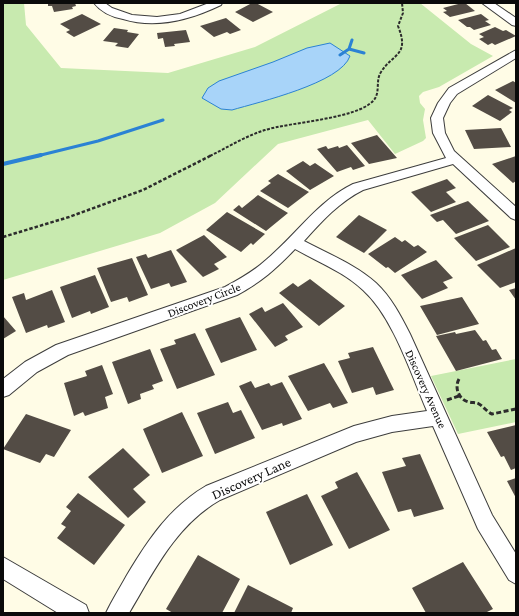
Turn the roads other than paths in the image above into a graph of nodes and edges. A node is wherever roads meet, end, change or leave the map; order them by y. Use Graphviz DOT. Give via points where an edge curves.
graph roads {
  1 [pos="99,3"];
  2 [pos="217,3"];
  3 [pos="487,3"];
  4 [pos="516,22"];
  5 [pos="516,53"];
  6 [pos="454,160"];
  7 [pos="513,208"];
  8 [pos="294,242"];
  9 [pos="3,390"];
  10 [pos="440,409"];
  11 [pos="3,567"];
  12 [pos="516,573"];
  13 [pos="78,613"];
  14 [pos="117,613"];
  1 -- 2 [label="street" via="106,9 122,15 151,19 187,15"];
  3 -- 4 [label="street"];
  5 -- 6 [label="street" via="458,87 444,103 437,118 438,127 445,148"];
  6 -- 7 [label="street"];
  6 -- 8 [label="street, Discovery Circle" via="351,190 333,202"];
  8 -- 9 [label="street, Discovery Circle" via="252,280 231,291 62,350 29,368"];
  8 -- 10 [label="street, Discovery Avenue" via="351,273 377,294 402,334"];
  10 -- 12 [label="street, Discovery Avenue" via="485,522"];
  10 -- 14 [label="street, Discovery Lane" via="354,434 213,493 193,505 163,539"];
  11 -- 13 [label="street"];
}
